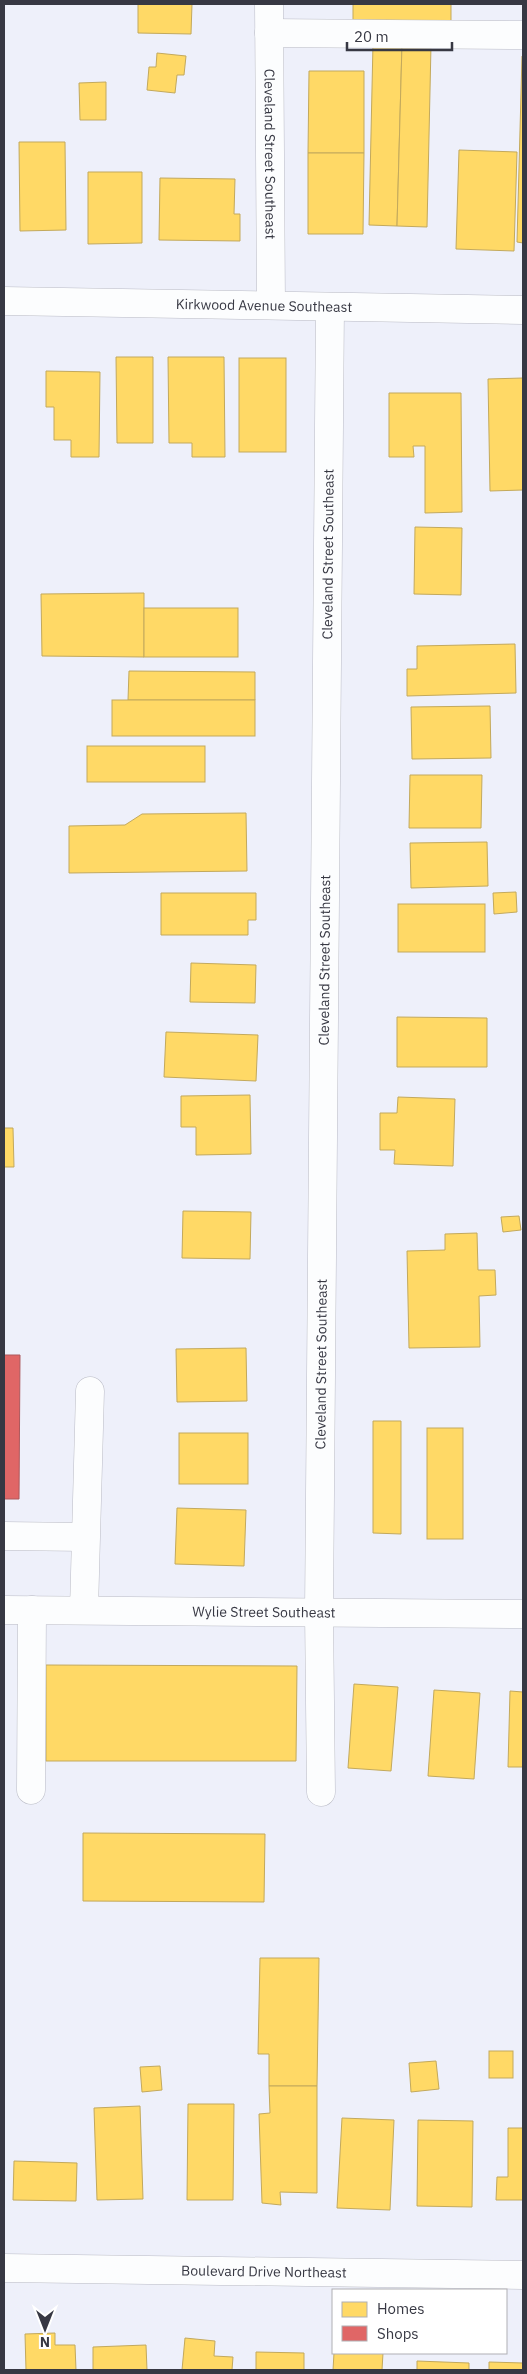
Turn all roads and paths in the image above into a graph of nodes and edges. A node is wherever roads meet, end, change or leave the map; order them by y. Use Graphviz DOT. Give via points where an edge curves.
graph roads {
  1 [pos="269,4"];
  2 [pos="269,33"];
  3 [pos="523,35"];
  4 [pos="4,301"];
  5 [pos="271,305"];
  6 [pos="330,306"];
  7 [pos="523,310"];
  8 [pos="90,1392"];
  9 [pos="4,1536"];
  10 [pos="86,1536"];
  11 [pos="4,1610"];
  12 [pos="32,1610"];
  13 [pos="84,1610"];
  14 [pos="319,1612"];
  15 [pos="523,1614"];
  16 [pos="31,1790"];
  17 [pos="321,1792"];
  18 [pos="4,2268"];
  19 [pos="523,2275"];
  1 -- 2 [label="street, Cleveland Street Southeast"];
  2 -- 3 [label="street"];
  2 -- 5 [label="street, Cleveland Street Southeast"];
  4 -- 5 [label="street, Kirkwood Avenue Southeast"];
  5 -- 6 [label="street, Kirkwood Avenue Southeast"];
  6 -- 7 [label="street, Kirkwood Avenue Southeast"];
  6 -- 14 [label="street, Cleveland Street Southeast"];
  8 -- 10 [label="street"];
  9 -- 10 [label="street"];
  10 -- 13 [label="street"];
  11 -- 12 [label="street, Wylie Street Southeast"];
  12 -- 13 [label="street, Wylie Street Southeast"];
  12 -- 16 [label="street"];
  13 -- 14 [label="street, Wylie Street Southeast"];
  14 -- 15 [label="street, Wylie Street Southeast"];
  14 -- 17 [label="street, Cleveland Street Southeast"];
  18 -- 19 [label="street, Boulevard Drive Northeast"];
}
